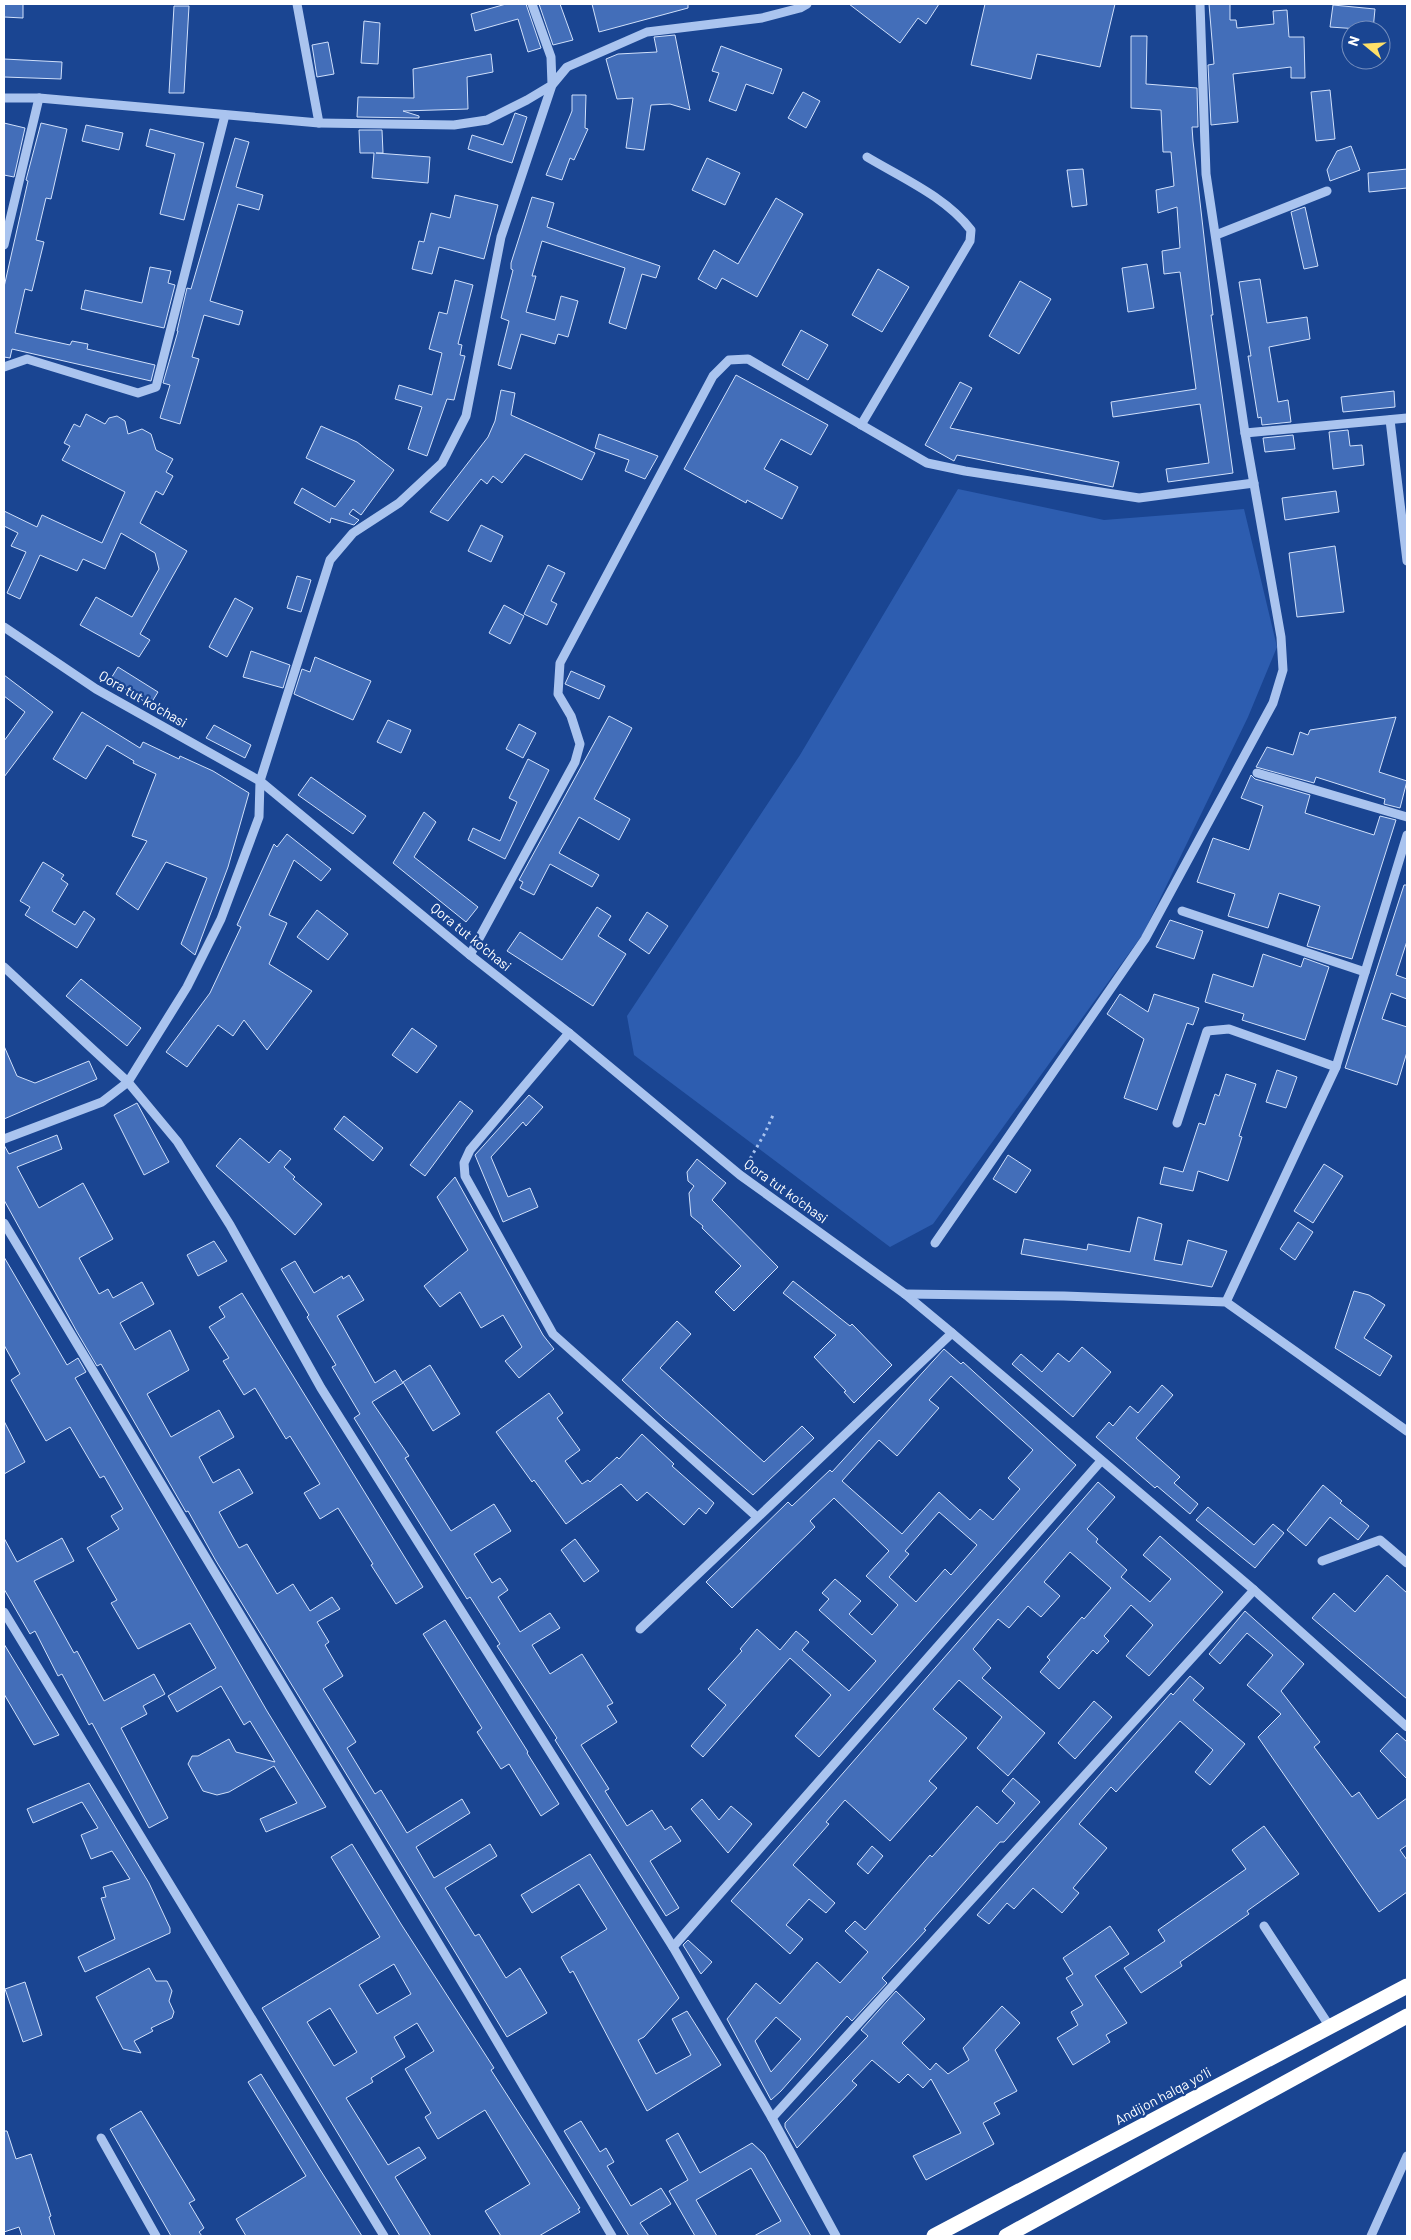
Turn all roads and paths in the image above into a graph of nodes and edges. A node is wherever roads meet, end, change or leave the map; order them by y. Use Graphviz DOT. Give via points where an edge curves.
graph roads {
  1 [pos="298,4"];
  2 [pos="532,4"];
  3 [pos="807,4"];
  4 [pos="1200,4"];
  5 [pos="552,85"];
  6 [pos="4,98"];
  7 [pos="39,98"];
  8 [pos="225,115"];
  9 [pos="319,124"];
  10 [pos="867,157"];
  11 [pos="1327,191"];
  12 [pos="1216,235"];
  13 [pos="4,245"];
  14 [pos="4,367"];
  15 [pos="1407,418"];
  16 [pos="1390,420"];
  17 [pos="861,424"];
  18 [pos="1245,432"];
  19 [pos="1254,483"];
  20 [pos="1407,561"];
  21 [pos="4,627"];
  22 [pos="1257,773"];
  23 [pos="260,781"];
  24 [pos="1407,817"];
  25 [pos="1407,835"];
  26 [pos="1182,911"];
  27 [pos="470,956"];
  28 [pos="4,966"];
  29 [pos="1365,972"];
  30 [pos="569,1033"];
  31 [pos="1336,1067"];
  32 [pos="128,1082"];
  33 [pos="774,1113"];
  34 [pos="1176,1123"];
  35 [pos="4,1139"];
  36 [pos="740,1175"];
  37 [pos="4,1223"];
  38 [pos="935,1243"];
  39 [pos="905,1294"];
  40 [pos="1226,1302"];
  41 [pos="952,1333"];
  42 [pos="1407,1431"];
  43 [pos="1101,1461"];
  44 [pos="757,1517"];
  45 [pos="1322,1561"];
  46 [pos="1407,1563"];
  47 [pos="1254,1590"];
  48 [pos="4,1612"];
  49 [pos="640,1629"];
  50 [pos="1407,1727"];
  51 [pos="1264,1926"];
  52 [pos="673,1947"];
  53 [pos="1407,1986"];
  54 [pos="1407,2016"];
  55 [pos="1330,2027"];
  56 [pos="772,2118"];
  57 [pos="101,2138"];
  58 [pos="1407,2156"];
  59 [pos="1026,2232"];
  60 [pos="156,2236"];
  61 [pos="384,2236"];
  62 [pos="612,2236"];
  63 [pos="836,2236"];
  64 [pos="934,2236"];
  65 [pos="1006,2236"];
  66 [pos="1371,2236"];
  1 -- 9 [label="street"];
  2 -- 5 [label="street" via="551,57"];
  3 -- 5 [label="street" via="762,18 647,32 567,67"];
  4 -- 12 [label="street" via="1206,174"];
  5 -- 9 [label="street" via="487,120 454,125"];
  5 -- 23 [label="street" via="501,237 466,416 442,463 399,503 353,533 330,560"];
  6 -- 7 [label="street"];
  7 -- 8 [label="street"];
  7 -- 13 [label="street"];
  8 -- 9 [label="street"];
  8 -- 14 [label="street" via="156,387 138,393 28,359"];
  10 -- 17 [label="street" via="938,199 971,230 970,241"];
  11 -- 12 [label="street"];
  12 -- 18 [label="street"];
  15 -- 16 [label="street"];
  16 -- 18 [label="street"];
  16 -- 20 [label="street"];
  17 -- 19 [label="street" via="927,463 1139,498"];
  17 -- 27 [label="street" via="748,359 729,360 713,376 560,662 558,694 571,716 580,744 575,762"];
  18 -- 19 [label="street"];
  19 -- 38 [label="street" via="1281,637 1283,670 1273,703 1145,939"];
  21 -- 23 [label="street, Qora tut ko'chasi" via="96,689"];
  22 -- 24 [label="street"];
  23 -- 27 [label="street, Qora tut ko'chasi"];
  23 -- 32 [label="street" via="259,817 221,919 188,987"];
  25 -- 29 [label="street"];
  26 -- 29 [label="street"];
  27 -- 30 [label="street, Qora tut ko'chasi"];
  28 -- 32 [label="street"];
  29 -- 31 [label="street"];
  30 -- 36 [label="street, Qora tut ko'chasi"];
  30 -- 44 [label="street" via="470,1150 464,1163 465,1176 553,1334"];
  31 -- 34 [label="street" via="1228,1029 1206,1032"];
  31 -- 40 [label="street"];
  32 -- 35 [label="street" via="102,1102"];
  32 -- 52 [label="street" via="177,1141 224,1217 320,1388"];
  33 -- 36 [label="path" via="766,1133"];
  36 -- 39 [label="street, Qora tut ko'chasi"];
  37 -- 62 [label="street"];
  39 -- 40 [label="street"];
  39 -- 41 [label="street, Qora tut ko'chasi"];
  40 -- 42 [label="street"];
  41 -- 43 [label="street, Qora tut ko'chasi"];
  41 -- 44 [label="street"];
  43 -- 47 [label="street, Qora tut ko'chasi"];
  43 -- 52 [label="street"];
  44 -- 49 [label="street"];
  45 -- 46 [label="street" via="1380,1540"];
  47 -- 50 [label="street, Qora tut ko'chasi"];
  47 -- 56 [label="street"];
  48 -- 61 [label="street"];
  51 -- 55 [label="street"];
  52 -- 56 [label="street"];
  53 -- 55 [label="highway, Andijon halqa yo‘li"];
  54 -- 59 [label="highway"];
  55 -- 64 [label="highway, Andijon halqa yo‘li"];
  56 -- 63 [label="street"];
  57 -- 60 [label="street"];
  58 -- 66 [label="street"];
  59 -- 65 [label="highway"];
}
